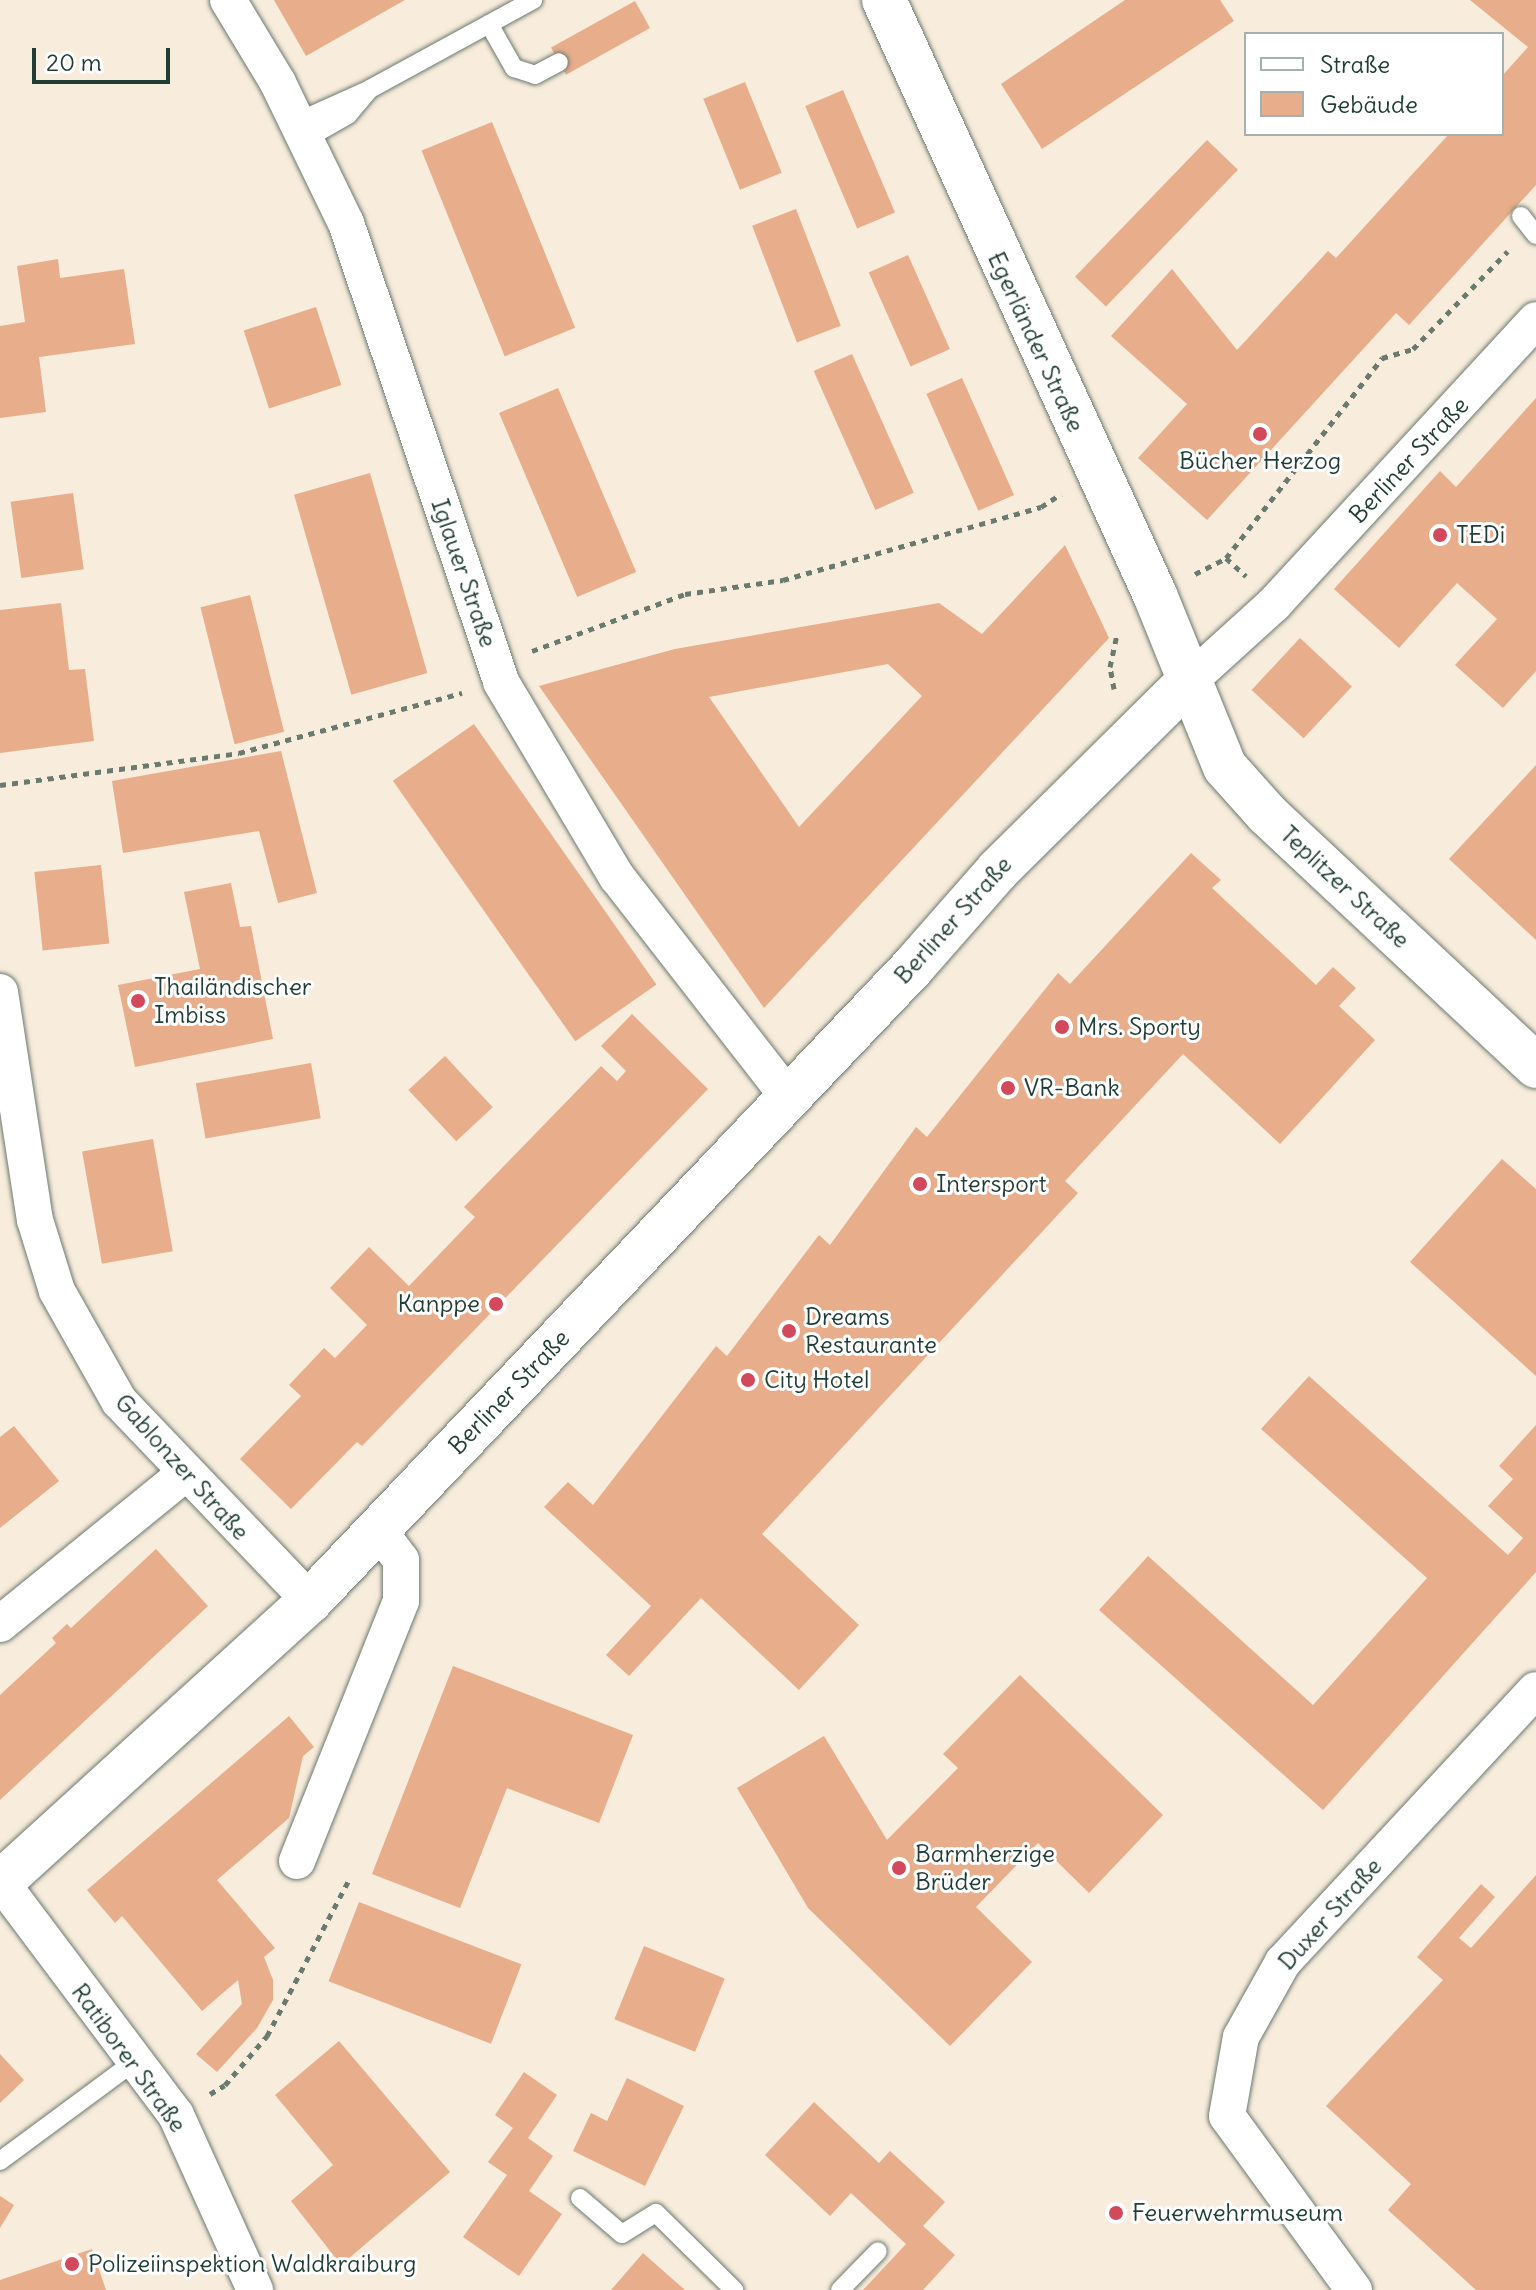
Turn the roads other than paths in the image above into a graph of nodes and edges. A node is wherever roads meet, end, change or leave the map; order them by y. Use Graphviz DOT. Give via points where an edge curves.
graph roads {
  1 [pos="533,0"];
  2 [pos="884,0"];
  3 [pos="230,3"];
  4 [pos="489,24"];
  5 [pos="559,62"];
  6 [pos="302,130"];
  7 [pos="1536,320"];
  8 [pos="1187,683"];
  9 [pos="0,992"];
  10 [pos="0,1001"];
  11 [pos="1536,1066"];
  12 [pos="789,1098"];
  13 [pos="10,1138"];
  14 [pos="186,1473"];
  15 [pos="378,1529"];
  16 [pos="310,1601"];
  17 [pos="0,1624"];
  18 [pos="1536,1690"];
  19 [pos="297,1861"];
  20 [pos="1,1883"];
  21 [pos="134,2062"];
  22 [pos="0,2161"];
  23 [pos="580,2198"];
  24 [pos="878,2251"];
  25 [pos="255,2290"];
  26 [pos="734,2290"];
  27 [pos="840,2290"];
  28 [pos="1354,2290"];
  1 -- 4 [label="lane"];
  2 -- 8 [label="street, Egerländer Straße" via="1155,595"];
  3 -- 6 [label="street, Iglauer Straße"];
  4 -- 5 [label="lane" via="514,68 535,75"];
  4 -- 6 [label="lane"];
  6 -- 12 [label="street, Iglauer Straße" via="346,223 498,673 617,877"];
  7 -- 8 [label="street, Berliner Straße" via="1274,604"];
  8 -- 11 [label="street, Teplitzer Straße" via="1225,767 1267,814"];
  8 -- 12 [label="street, Berliner Straße" via="998,870"];
  9 -- 10 [label="street, Gablonzer Straße"];
  10 -- 13 [label="street, Gablonzer Straße"];
  12 -- 15 [label="street, Berliner Straße"];
  13 -- 14 [label="street, Gablonzer Straße" via="57,1291 119,1401"];
  14 -- 16 [label="street, Gablonzer Straße"];
  14 -- 17 [label="street"];
  15 -- 16 [label="street, Berliner Straße"];
  15 -- 19 [label="street" via="401,1560 401,1601"];
  16 -- 20 [label="street, Berliner Straße"];
  18 -- 28 [label="street, Duxer Straße" via="1283,1962 1241,2037 1227,2116"];
  20 -- 21 [label="street, Ratiborer Straße"];
  21 -- 22 [label="lane"];
  21 -- 25 [label="street, Ratiborer Straße" via="176,2115"];
  23 -- 26 [label="lane" via="622,2234 656,2213"];
  24 -- 27 [label="lane"];
}
